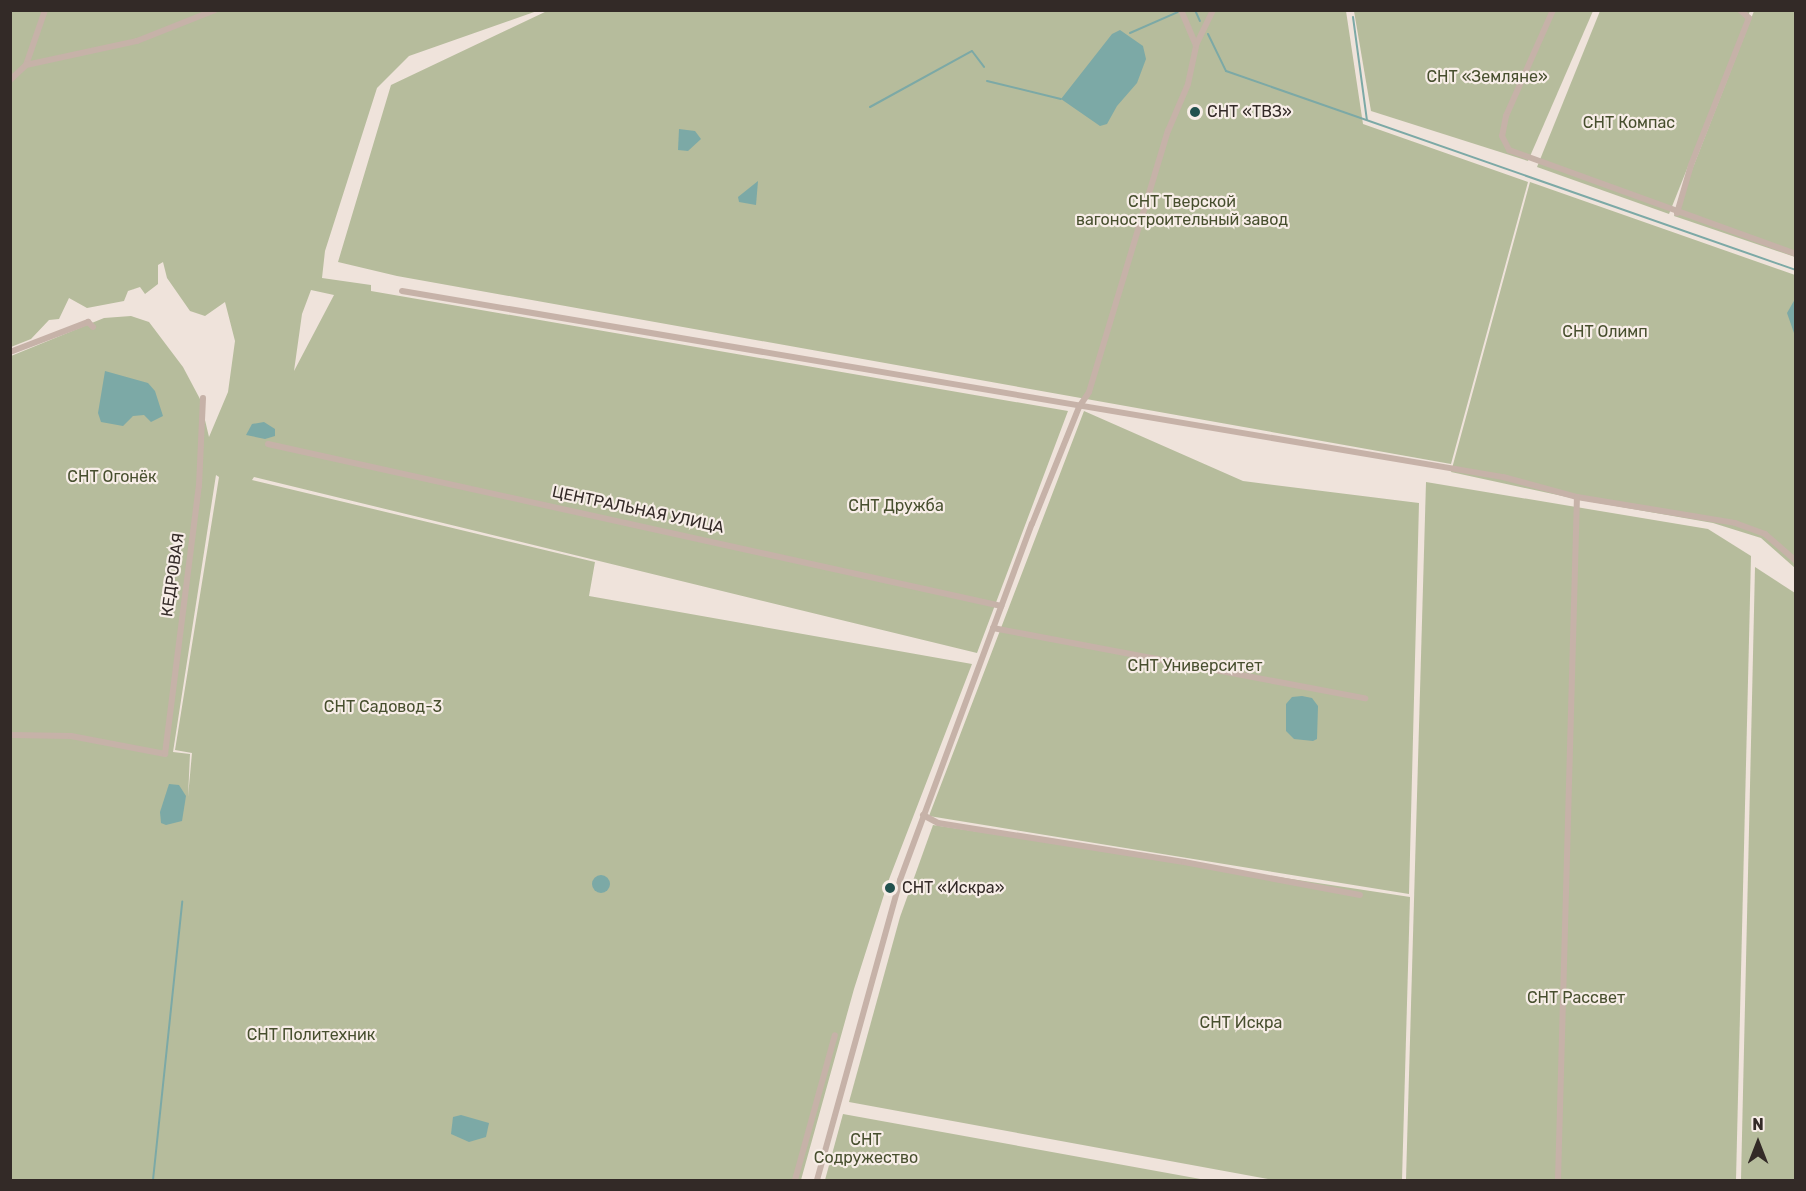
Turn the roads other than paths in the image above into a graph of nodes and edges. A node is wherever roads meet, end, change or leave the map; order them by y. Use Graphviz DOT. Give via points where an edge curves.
graph roads {
  1 [pos="45,10"];
  2 [pos="215,10"];
  3 [pos="1181,10"];
  4 [pos="1553,10"];
  5 [pos="1212,11"];
  6 [pos="1744,11"];
  7 [pos="1196,45"];
  8 [pos="26,65"];
  9 [pos="10,80"];
  10 [pos="1677,213"];
  11 [pos="1796,254"];
  12 [pos="402,291"];
  13 [pos="93,327"];
  14 [pos="10,352"];
  15 [pos="203,398"];
  16 [pos="1079,407"];
  17 [pos="268,444"];
  18 [pos="1578,497"];
  19 [pos="1796,561"];
  20 [pos="1001,606"];
  21 [pos="993,628"];
  22 [pos="1365,698"];
  23 [pos="10,735"];
  24 [pos="923,814"];
  25 [pos="1360,895"];
  26 [pos="835,1035"];
  27 [pos="795,1180"];
  28 [pos="818,1180"];
  29 [pos="1558,1180"];
  1 -- 8 [label="street"];
  2 -- 8 [label="street" via="137,41"];
  3 -- 7 [label="street"];
  4 -- 10 [label="street" via="1506,116 1502,136 1509,150"];
  5 -- 7 [label="street"];
  6 -- 10 [label="street" via="1749,18 1691,165"];
  7 -- 16 [label="street" via="1188,84 1168,132 1089,392"];
  8 -- 9 [label="street"];
  10 -- 11 [label="street"];
  12 -- 16 [label="street"];
  13 -- 14 [label="street" via="88,322"];
  15 -- 23 [label="street, КЕДРОВАЯ" via="200,486 165,753 71,736"];
  16 -- 18 [label="street" via="1399,458 1503,477"];
  16 -- 20 [label="street"];
  17 -- 20 [label="street, ЦЕНТРАЛЬНАЯ УЛИЦА"];
  18 -- 19 [label="street" via="1735,523 1765,534"];
  18 -- 29 [label="street"];
  20 -- 21 [label="street"];
  21 -- 22 [label="street"];
  21 -- 24 [label="street"];
  24 -- 25 [label="street" via="938,823 1184,861"];
  24 -- 28 [label="street" via="878,951"];
  26 -- 27 [label="street"];
}
